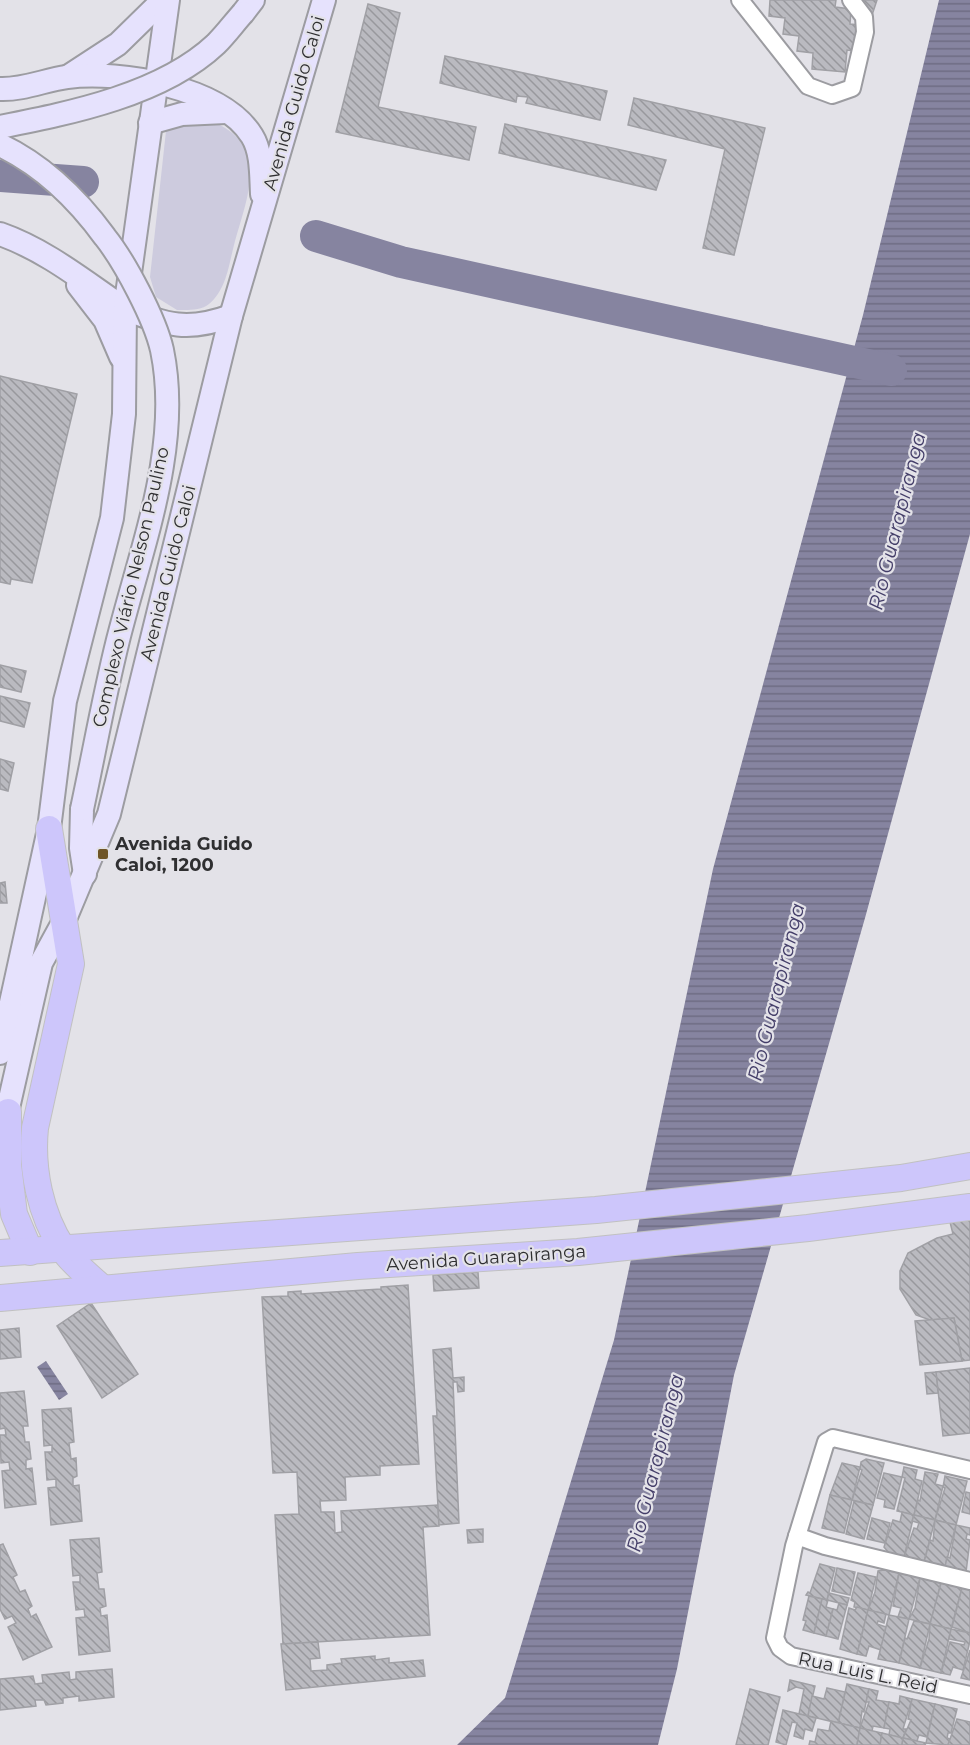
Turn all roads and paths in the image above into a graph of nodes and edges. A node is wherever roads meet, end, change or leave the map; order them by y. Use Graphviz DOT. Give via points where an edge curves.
graph roads {
  1 [pos="163,0"];
  2 [pos="168,0"];
  3 [pos="253,0"];
  4 [pos="324,0"];
  5 [pos="740,0"];
  6 [pos="851,0"];
  7 [pos="68,77"];
  8 [pos="156,81"];
  9 [pos="0,89"];
  10 [pos="227,112"];
  11 [pos="150,123"];
  12 [pos="0,127"];
  13 [pos="0,145"];
  14 [pos="263,207"];
  15 [pos="0,234"];
  16 [pos="49,257"];
  17 [pos="125,309"];
  18 [pos="231,316"];
  19 [pos="124,364"];
  20 [pos="49,829"];
  21 [pos="85,874"];
  22 [pos="65,919"];
  23 [pos="0,1053"];
  24 [pos="8,1112"];
  25 [pos="0,1139"];
  26 [pos="970,1166"];
  27 [pos="970,1207"];
  28 [pos="63,1250"];
  29 [pos="30,1252"];
  30 [pos="0,1253"];
  31 [pos="102,1288"];
  32 [pos="0,1298"];
  33 [pos="970,1470"];
  34 [pos="797,1536"];
  35 [pos="970,1581"];
  36 [pos="970,1695"];
  1 -- 7 [label="main road" via="118,44"];
  2 -- 8 [label="main road"];
  3 -- 12 [label="main road, bridge" via="215,45 150,86 86,108"];
  4 -- 14 [label="main road, Avenida Guido Caloi"];
  5 -- 6 [label="street" via="808,86 832,95 852,88 865,32 864,17"];
  7 -- 8 [label="main road"];
  7 -- 9 [label="main road"];
  8 -- 10 [label="main road" via="192,93"];
  8 -- 11 [label="main road"];
  10 -- 11 [label="main road" via="182,114"];
  10 -- 14 [label="main road" via="248,129 256,144"];
  11 -- 17 [label="main road"];
  13 -- 21 [label="main road, Complexo Viário Nelson Paulino, bridge" via="35,166 86,211 119,255 162,349 164,448 82,809"];
  14 -- 18 [label="main road, Avenida Guido Caloi"];
  15 -- 16 [label="main road"];
  16 -- 17 [label="main road"];
  16 -- 19 [label="main road" via="92,301"];
  17 -- 18 [label="main road" via="165,323 193,327"];
  17 -- 19 [label="main road"];
  18 -- 21 [label="main road, Avenida Guido Caloi" via="109,814"];
  19 -- 20 [label="main road" via="124,414 111,518 65,701"];
  20 -- 22 [label="main road"];
  20 -- 23 [label="main road"];
  21 -- 22 [label="main road, Avenida Guido Caloi"];
  22 -- 24 [label="main road, Avenida Guido Caloi" via="41,963"];
  22 -- 28 [label="main road" via="71,964 33,1151 38,1189"];
  24 -- 25 [label="main road, Avenida Guido Caloi"];
  24 -- 29 [label="main road" via="11,1195 14,1214"];
  26 -- 28 [label="main road" via="901,1178 596,1210"];
  27 -- 31 [label="main road, Avenida Guarapiranga" via="578,1252"];
  28 -- 29 [label="main road"];
  28 -- 31 [label="main road"];
  29 -- 30 [label="main road"];
  31 -- 32 [label="main road, Avenida Guarapiranga"];
  33 -- 34 [label="street" via="833,1438 824,1445"];
  34 -- 35 [label="street"];
  34 -- 36 [label="street, Rua Luis L. Reid" via="775,1638 785,1652 805,1660"];
}
